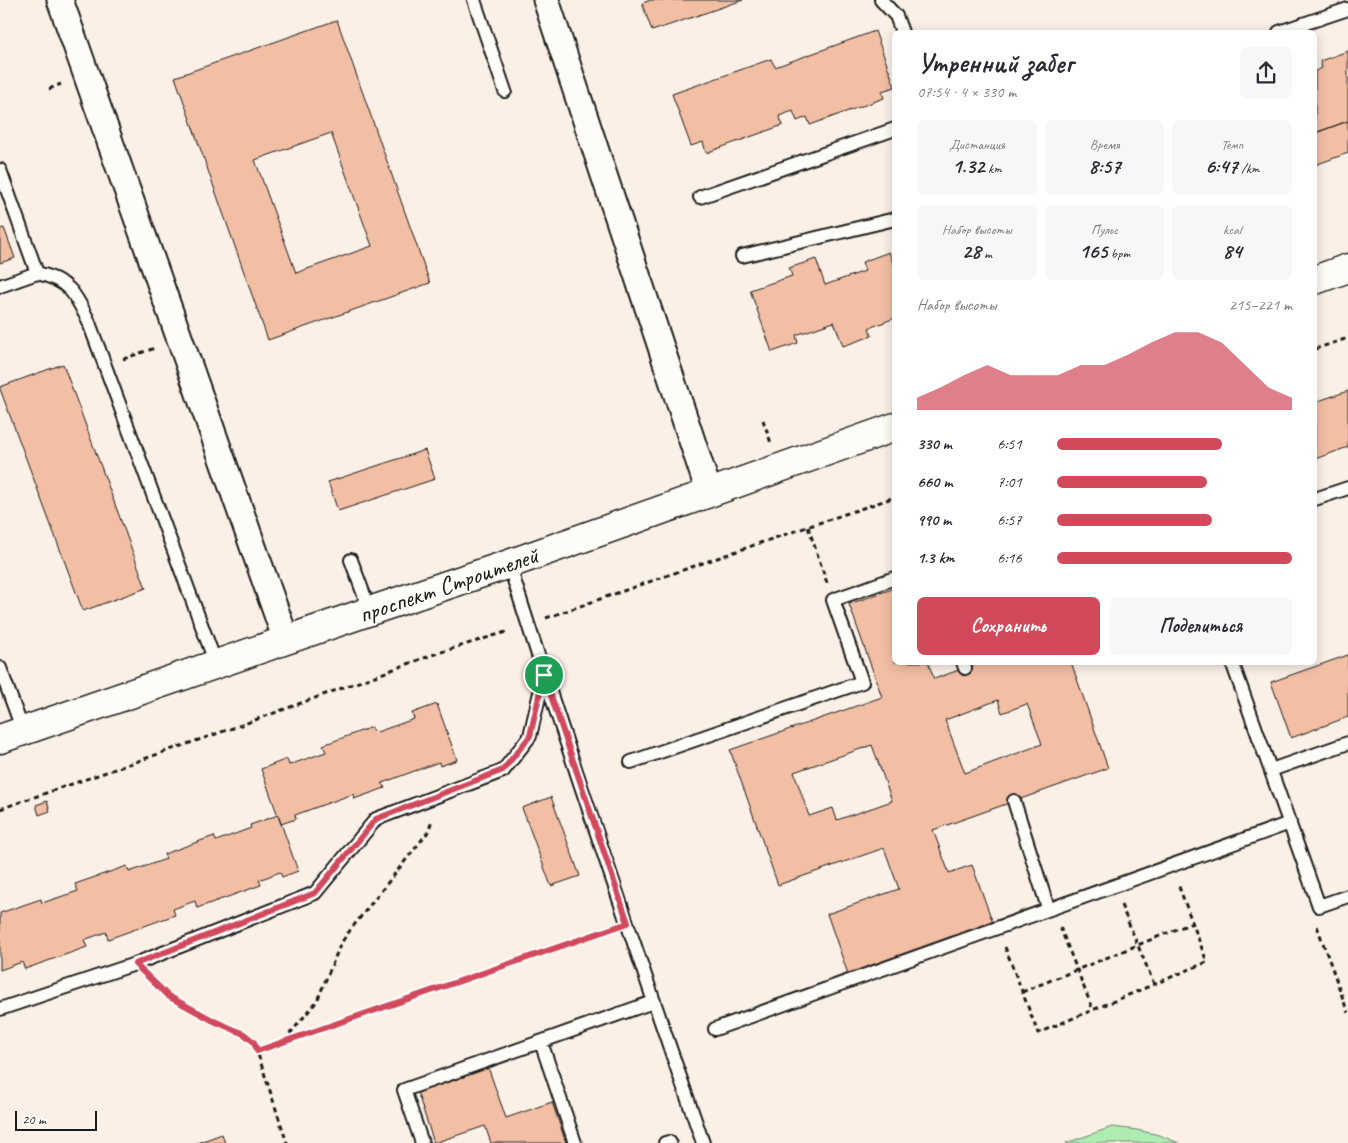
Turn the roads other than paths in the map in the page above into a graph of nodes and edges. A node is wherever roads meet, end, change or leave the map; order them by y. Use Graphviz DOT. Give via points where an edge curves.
graph roads {
  1 [pos="60,0"];
  2 [pos="474,0"];
  3 [pos="546,0"];
  4 [pos="881,0"];
  5 [pos="1348,9"];
  6 [pos="901,30"];
  7 [pos="1285,30"];
  8 [pos="505,91"];
  9 [pos="892,130"];
  10 [pos="0,170"];
  11 [pos="700,197"];
  12 [pos="892,220"];
  13 [pos="742,256"];
  14 [pos="1348,268"];
  15 [pos="37,273"];
  16 [pos="1317,279"];
  17 [pos="0,286"];
  18 [pos="892,428"];
  19 [pos="1348,488"];
  20 [pos="710,492"];
  21 [pos="1317,498"];
  22 [pos="351,560"];
  23 [pos="509,564"];
  24 [pos="892,579"];
  25 [pos="370,611"];
  26 [pos="286,640"];
  27 [pos="216,664"];
  28 [pos="1233,665"];
  29 [pos="0,668"];
  30 [pos="544,675"];
  31 [pos="12,735"];
  32 [pos="1348,743"];
  33 [pos="631,762"];
  34 [pos="1271,770"];
  35 [pos="1014,801"];
  36 [pos="1290,823"];
  37 [pos="1348,896"];
  38 [pos="1048,908"];
  39 [pos="653,1002"];
  40 [pos="0,1009"];
  41 [pos="716,1029"];
  42 [pos="541,1042"];
  43 [pos="422,1143"];
  44 [pos="575,1143"];
  45 [pos="666,1143"];
  46 [pos="670,1143"];
  47 [pos="703,1143"];
  1 -- 26 [label="street"];
  2 -- 8 [label="lane"];
  3 -- 20 [label="street"];
  4 -- 6 [label="lane" via="896,16"];
  5 -- 7 [label="lane"];
  9 -- 11 [label="lane"];
  10 -- 15 [label="lane"];
  12 -- 13 [label="lane"];
  14 -- 16 [label="main road"];
  15 -- 17 [label="lane"];
  15 -- 27 [label="lane" via="66,285 79,300"];
  18 -- 20 [label="main road, проспект Строителей"];
  19 -- 21 [label="lane"];
  20 -- 23 [label="main road, проспект Строителей"];
  22 -- 25 [label="lane"];
  23 -- 25 [label="main road, проспект Строителей"];
  23 -- 30 [label="lane"];
  24 -- 33 [label="lane" via="833,600 862,682"];
  25 -- 26 [label="main road, проспект Строителей"];
  26 -- 27 [label="main road, проспект Строителей"];
  27 -- 31 [label="main road, проспект Строителей"];
  28 -- 34 [label="lane"];
  29 -- 31 [label="lane"];
  30 -- 39 [label="lane"];
  30 -- 40 [label="lane" via="530,736 503,770 376,819 315,893 135,964"];
  32 -- 34 [label="lane"];
  34 -- 36 [label="lane"];
  35 -- 38 [label="lane"];
  36 -- 37 [label="lane" via="1319,906"];
  36 -- 38 [label="lane"];
  38 -- 41 [label="lane"];
  39 -- 42 [label="lane"];
  39 -- 47 [label="lane"];
  42 -- 43 [label="lane" via="404,1090"];
  42 -- 44 [label="lane"];
  45 -- 46 [label="lane"];
}
